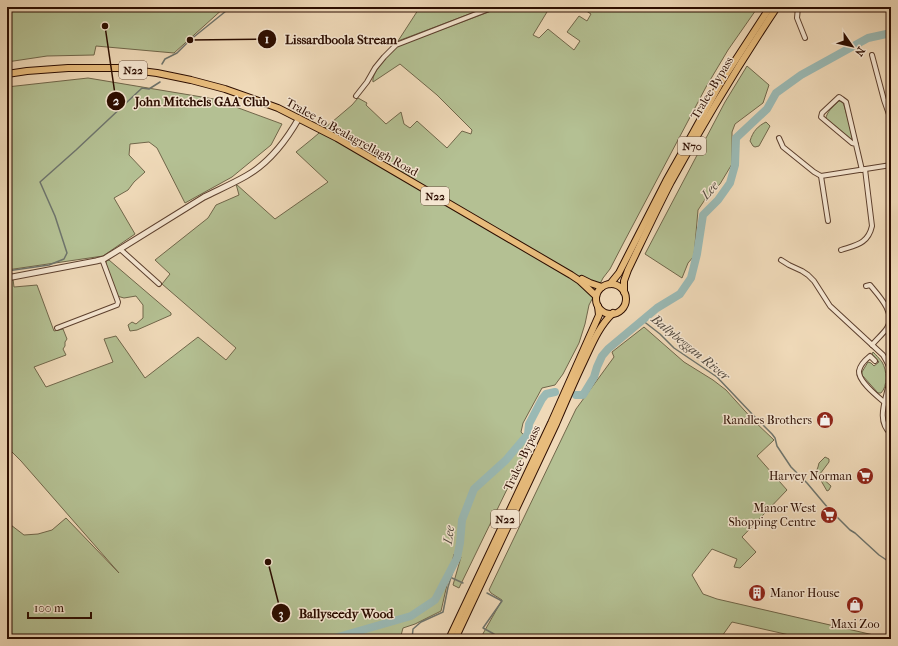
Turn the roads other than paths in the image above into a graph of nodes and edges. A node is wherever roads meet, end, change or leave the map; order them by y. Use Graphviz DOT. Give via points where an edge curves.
graph roads {
  1 [pos="494,7"];
  2 [pos="770,7"];
  3 [pos="777,7"];
  4 [pos="798,7"];
  5 [pos="805,38"];
  6 [pos="872,55"];
  7 [pos="7,74"];
  8 [pos="356,96"];
  9 [pos="298,118"];
  10 [pos="891,120"];
  11 [pos="779,138"];
  12 [pos="856,144"];
  13 [pos="891,165"];
  14 [pos="863,170"];
  15 [pos="821,176"];
  16 [pos="828,220"];
  17 [pos="120,249"];
  18 [pos="841,250"];
  19 [pos="102,259"];
  20 [pos="781,260"];
  21 [pos="571,275"];
  22 [pos="7,278"];
  23 [pos="159,284"];
  24 [pos="610,284"];
  25 [pos="866,286"];
  26 [pos="602,287"];
  27 [pos="624,292"];
  28 [pos="596,296"];
  29 [pos="598,306"];
  30 [pos="613,313"];
  31 [pos="57,328"];
  32 [pos="872,345"];
  33 [pos="875,361"];
  34 [pos="890,370"];
  35 [pos="569,388"];
  36 [pos="563,400"];
  37 [pos="891,400"];
  38 [pos="885,401"];
  39 [pos="891,434"];
  40 [pos="449,639"];
  41 [pos="455,639"];
  1 -- 8 [label="street" via="396,45 375,68"];
  2 -- 24 [label="main road, Tralee Bypass / N70" via="720,84 619,273"];
  3 -- 27 [label="main road, Tralee Bypass / N70" via="725,88 671,184 628,270"];
  4 -- 5 [label="street" via="797,18"];
  6 -- 10 [label="street"];
  7 -- 9 [label="main road, Tralee to Bealagrellagh Road / N22" via="68,68 118,68 157,73 225,89"];
  9 -- 17 [label="street" via="279,148 255,170 204,197"];
  9 -- 21 [label="main road, Tralee to Bealagrellagh Road / N22" via="337,138"];
  11 -- 15 [label="street" via="783,147"];
  12 -- 12 [label="street" via="821,117 839,97 846,102"];
  12 -- 14 [label="street"];
  13 -- 14 [label="street"];
  14 -- 15 [label="street"];
  14 -- 18 [label="street" via="871,232 863,242"];
  15 -- 16 [label="street"];
  17 -- 19 [label="street"];
  17 -- 23 [label="street"];
  19 -- 22 [label="street"];
  19 -- 31 [label="street" via="117,305"];
  20 -- 32 [label="street" via="808,275 830,306"];
  21 -- 26 [label="main road, Tralee to Bealagrellagh Road / N22"];
  21 -- 28 [label="main road, Tralee to Bealagrellagh Road / N22"];
  24 -- 26 [label="main road"];
  24 -- 27 [label="main road" via="618,286"];
  25 -- 32 [label="street" via="870,285 879,296 886,305 889,315 888,327"];
  26 -- 28 [label="main road"];
  27 -- 30 [label="main road, N22" via="624,305"];
  28 -- 29 [label="main road, N22"];
  29 -- 30 [label="main road" via="604,312"];
  29 -- 35 [label="main road, Tralee Bypass / N22" via="599,315"];
  30 -- 35 [label="main road, Tralee Bypass / N22" via="597,334"];
  32 -- 34 [label="street" via="883,356"];
  33 -- 38 [label="street" via="870,356 864,361 859,376 864,384"];
  34 -- 38 [label="street"];
  35 -- 36 [label="main road, Tralee Bypass / N22"];
  36 -- 40 [label="main road, Tralee Bypass / N22"];
  36 -- 41 [label="main road, Tralee Bypass / N22" via="550,438"];
  37 -- 38 [label="street"];
  38 -- 39 [label="street" via="883,421"];
}
